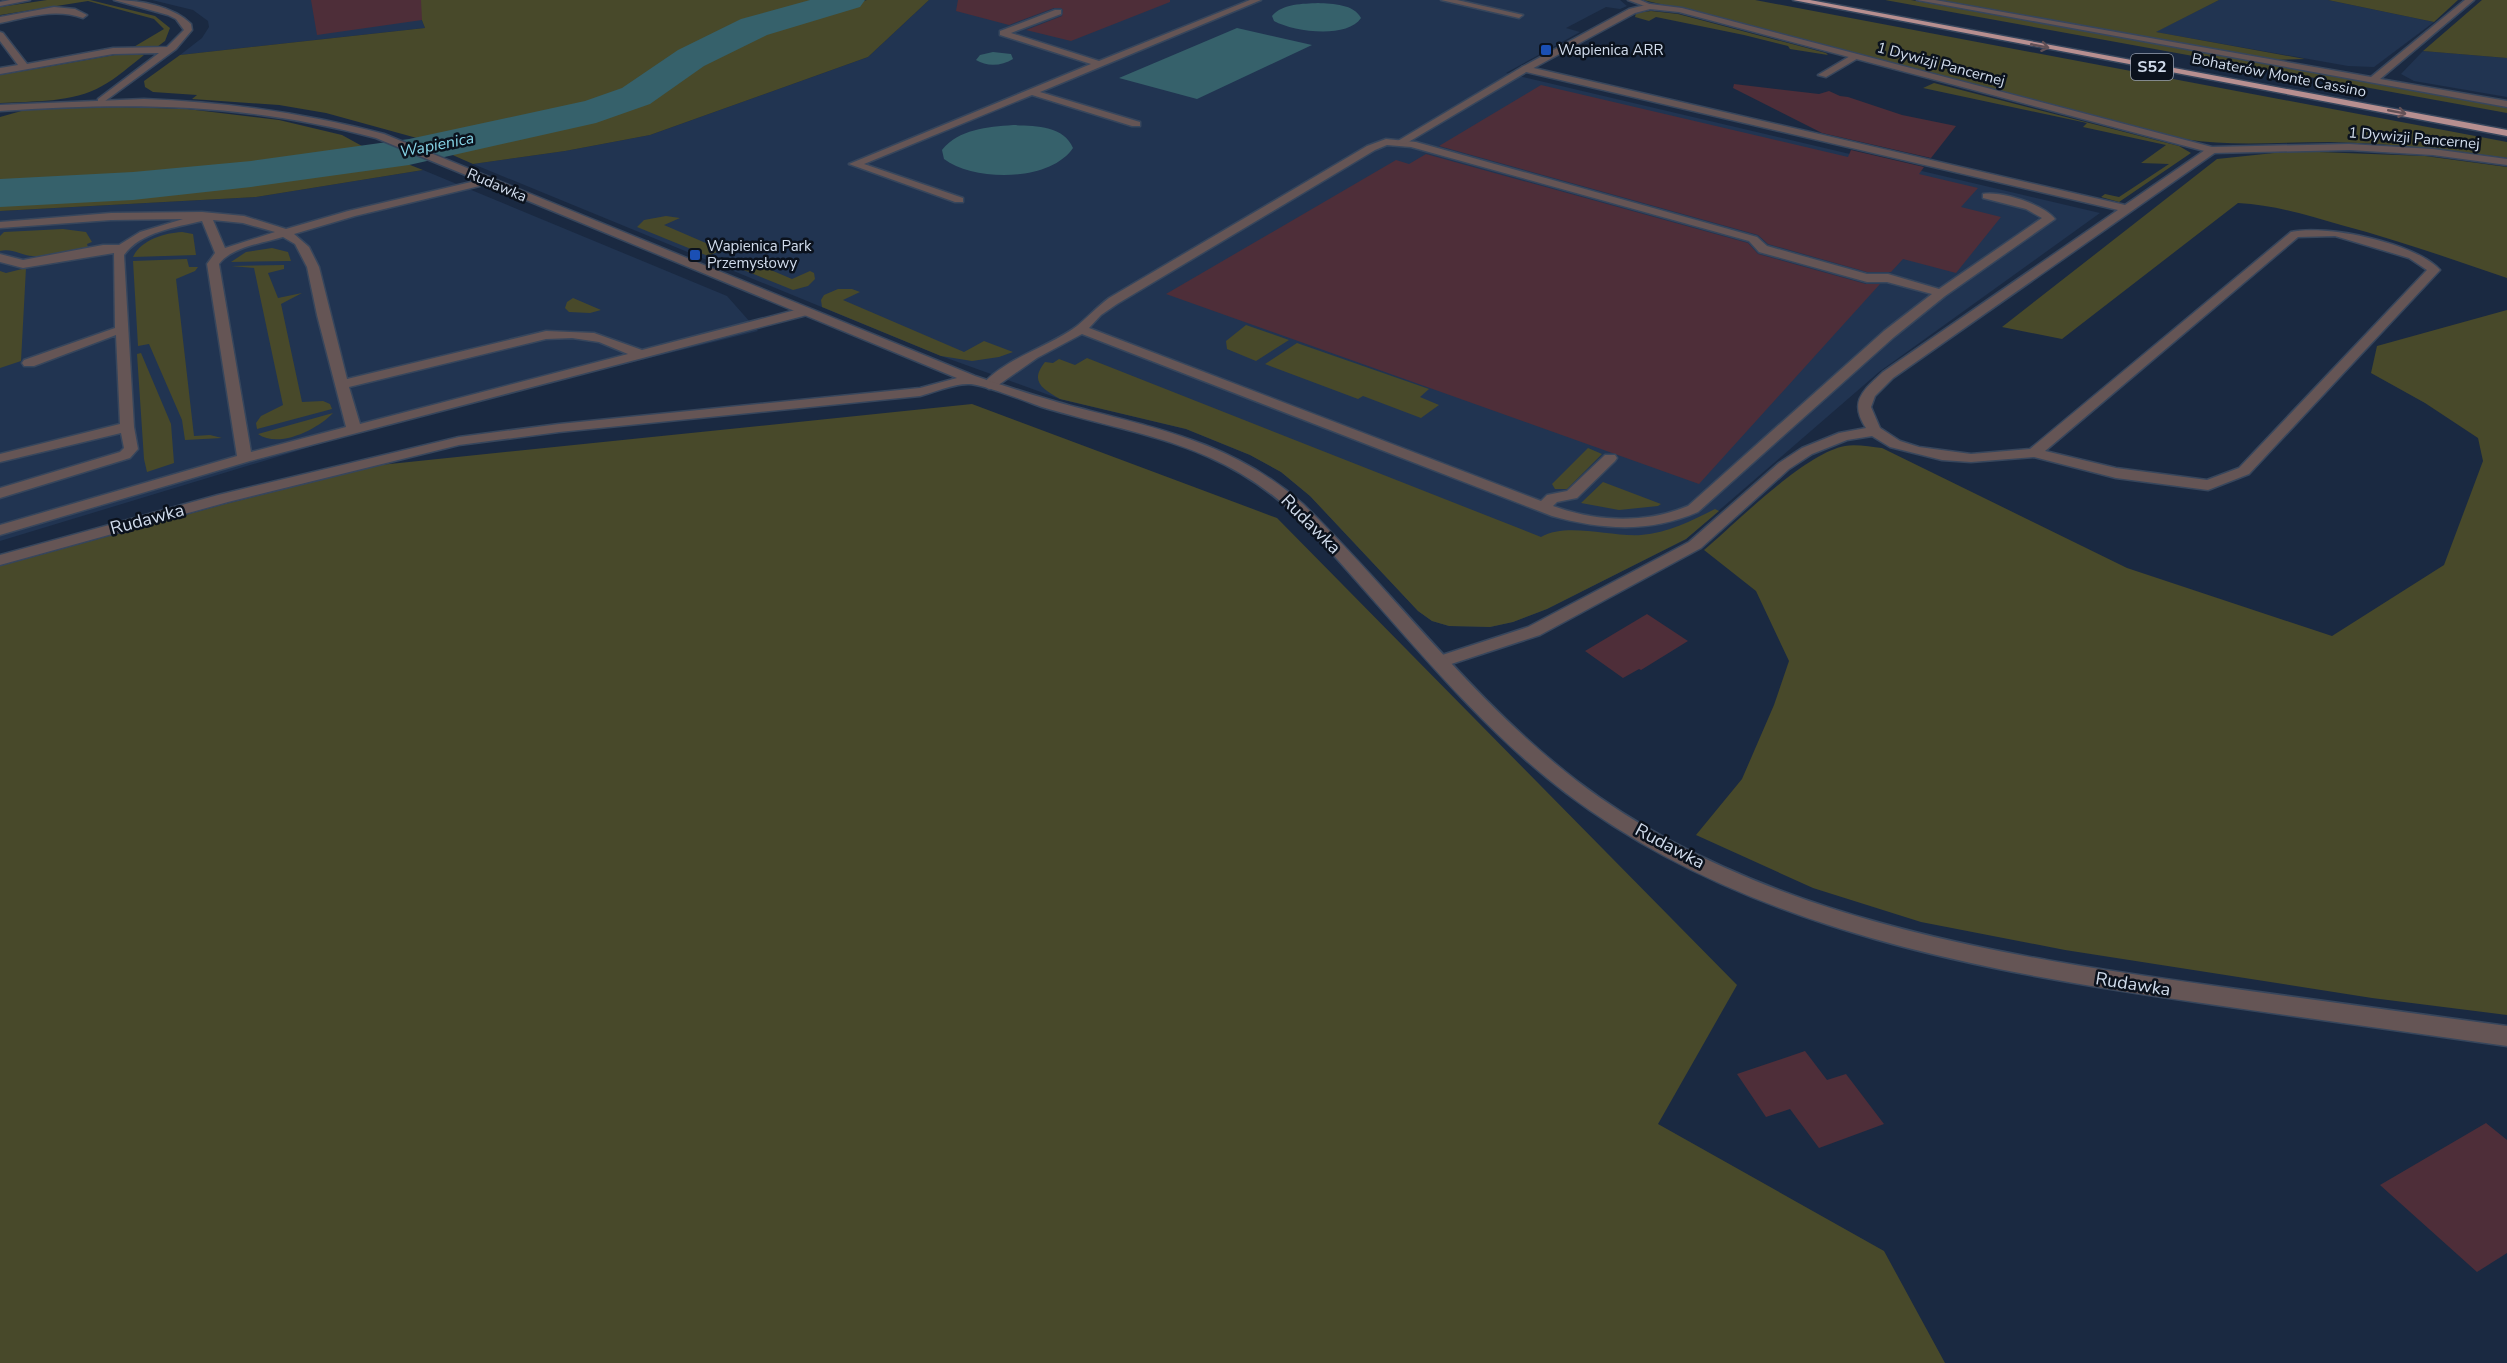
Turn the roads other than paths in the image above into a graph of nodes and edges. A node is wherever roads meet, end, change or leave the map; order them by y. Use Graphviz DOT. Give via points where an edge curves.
graph roads {
  1 [pos="27,0"];
  2 [pos="118,0"];
  3 [pos="1257,0"];
  4 [pos="1445,0"];
  5 [pos="1632,0"];
  6 [pos="1797,0"];
  7 [pos="1843,0"];
  8 [pos="1921,0"];
  9 [pos="2470,0"];
  10 [pos="0,4"];
  11 [pos="1650,6"];
  12 [pos="1058,12"];
  13 [pos="82,15"];
  14 [pos="1519,15"];
  15 [pos="0,20"];
  16 [pos="0,35"];
  17 [pos="169,50"];
  18 [pos="1856,57"];
  19 [pos="1100,64"];
  20 [pos="24,66"];
  21 [pos="1526,69"];
  22 [pos="0,71"];
  23 [pos="1823,75"];
  24 [pos="2373,80"];
  25 [pos="1032,92"];
  26 [pos="102,101"];
  27 [pos="2507,104"];
  28 [pos="0,108"];
  29 [pos="2507,122"];
  30 [pos="1136,124"];
  31 [pos="2507,133"];
  32 [pos="1401,142"];
  33 [pos="2212,150"];
  34 [pos="2507,162"];
  35 [pos="488,181"];
  36 [pos="1987,196"];
  37 [pos="959,200"];
  38 [pos="2127,209"];
  39 [pos="206,216"];
  40 [pos="98,218"];
  41 [pos="0,225"];
  42 [pos="286,233"];
  43 [pos="121,241"];
  44 [pos="221,254"];
  45 [pos="0,258"];
  46 [pos="1941,293"];
  47 [pos="803,312"];
  48 [pos="1081,329"];
  49 [pos="121,330"];
  50 [pos="639,354"];
  51 [pos="29,363"];
  52 [pos="979,382"];
  53 [pos="341,385"];
  54 [pos="127,427"];
  55 [pos="354,429"];
  56 [pos="1875,431"];
  57 [pos="2034,453"];
  58 [pos="0,458"];
  59 [pos="245,458"];
  60 [pos="1610,458"];
  61 [pos="0,493"];
  62 [pos="1544,507"];
  63 [pos="0,530"];
  64 [pos="0,560"];
  65 [pos="1439,662"];
  66 [pos="2507,1036"];
  1 -- 10 [label="street"];
  2 -- 17 [label="street" via="163,11 184,21 188,30"];
  3 -- 19 [label="street"];
  4 -- 14 [label="street"];
  5 -- 11 [label="street"];
  6 -- 31 [label="highway, Bohaterów Monte Cassino / S52, one-way"];
  7 -- 29 [label="highway, Bohaterów Monte Cassino / S52"];
  8 -- 24 [label="street"];
  9 -- 24 [label="street"];
  11 -- 18 [label="street, 1 Dywizji Pancernej"];
  11 -- 21 [label="street, 1 Dywizji Pancernej" via="1632,10"];
  12 -- 19 [label="street" via="1003,33"];
  13 -- 15 [label="street" via="66,9"];
  16 -- 20 [label="street"];
  17 -- 20 [label="street" via="112,47"];
  17 -- 26 [label="street"];
  18 -- 23 [label="street"];
  18 -- 33 [label="street, 1 Dywizji Pancernej"];
  19 -- 25 [label="street"];
  20 -- 22 [label="street"];
  21 -- 32 [label="street, 1 Dywizji Pancernej"];
  21 -- 38 [label="street"];
  24 -- 27 [label="street"];
  25 -- 30 [label="street"];
  25 -- 37 [label="street" via="854,164"];
  26 -- 28 [label="street, Rudawka"];
  26 -- 35 [label="street, Rudawka" via="257,108 331,121 380,136"];
  32 -- 46 [label="street" via="1753,239 1763,249 1775,253"];
  32 -- 48 [label="street" via="1371,148 1113,301"];
  33 -- 34 [label="street, 1 Dywizji Pancernej" via="2349,147"];
  33 -- 38 [label="street"];
  35 -- 42 [label="street"];
  35 -- 47 [label="street, Rudawka"];
  36 -- 46 [label="street" via="2036,209 2049,219"];
  38 -- 56 [label="street" via="1888,375 1864,404 1864,416"];
  39 -- 40 [label="street"];
  39 -- 42 [label="street" via="253,221"];
  39 -- 43 [label="street"];
  39 -- 44 [label="street"];
  40 -- 41 [label="street"];
  40 -- 43 [label="street" via="110,225"];
  42 -- 44 [label="street"];
  42 -- 53 [label="street" via="299,242 316,277"];
  43 -- 45 [label="street" via="103,249 23,264"];
  43 -- 49 [label="street"];
  44 -- 59 [label="street" via="213,264"];
  46 -- 62 [label="street" via="1888,334 1826,393 1682,515 1657,521 1597,522"];
  47 -- 50 [label="street"];
  47 -- 52 [label="street, Rudawka"];
  48 -- 52 [label="street"];
  48 -- 62 [label="street"];
  49 -- 51 [label="street"];
  49 -- 54 [label="street"];
  50 -- 53 [label="street" via="592,335 546,335"];
  50 -- 55 [label="street"];
  52 -- 64 [label="street, Rudawka" via="920,393 459,441 223,498"];
  52 -- 65 [label="street, Rudawka" via="1180,439 1217,453 1269,483 1304,513"];
  53 -- 55 [label="street"];
  54 -- 58 [label="street"];
  54 -- 61 [label="street" via="131,449 125,455"];
  55 -- 59 [label="street"];
  56 -- 57 [label="street" via="1916,452 1942,456"];
  56 -- 65 [label="street" via="1844,436 1807,451 1784,466 1695,545 1534,631"];
  57 -- 57 [label="street" via="2116,473 2208,485 2244,471 2434,270 2413,255 2336,233 2295,234"];
  59 -- 63 [label="street"];
  60 -- 62 [label="street" via="1572,495 1552,498"];
  65 -- 66 [label="street, Rudawka" via="1543,766 1607,812 1684,855 1780,898 1869,929 1996,961 2117,983"];
}
